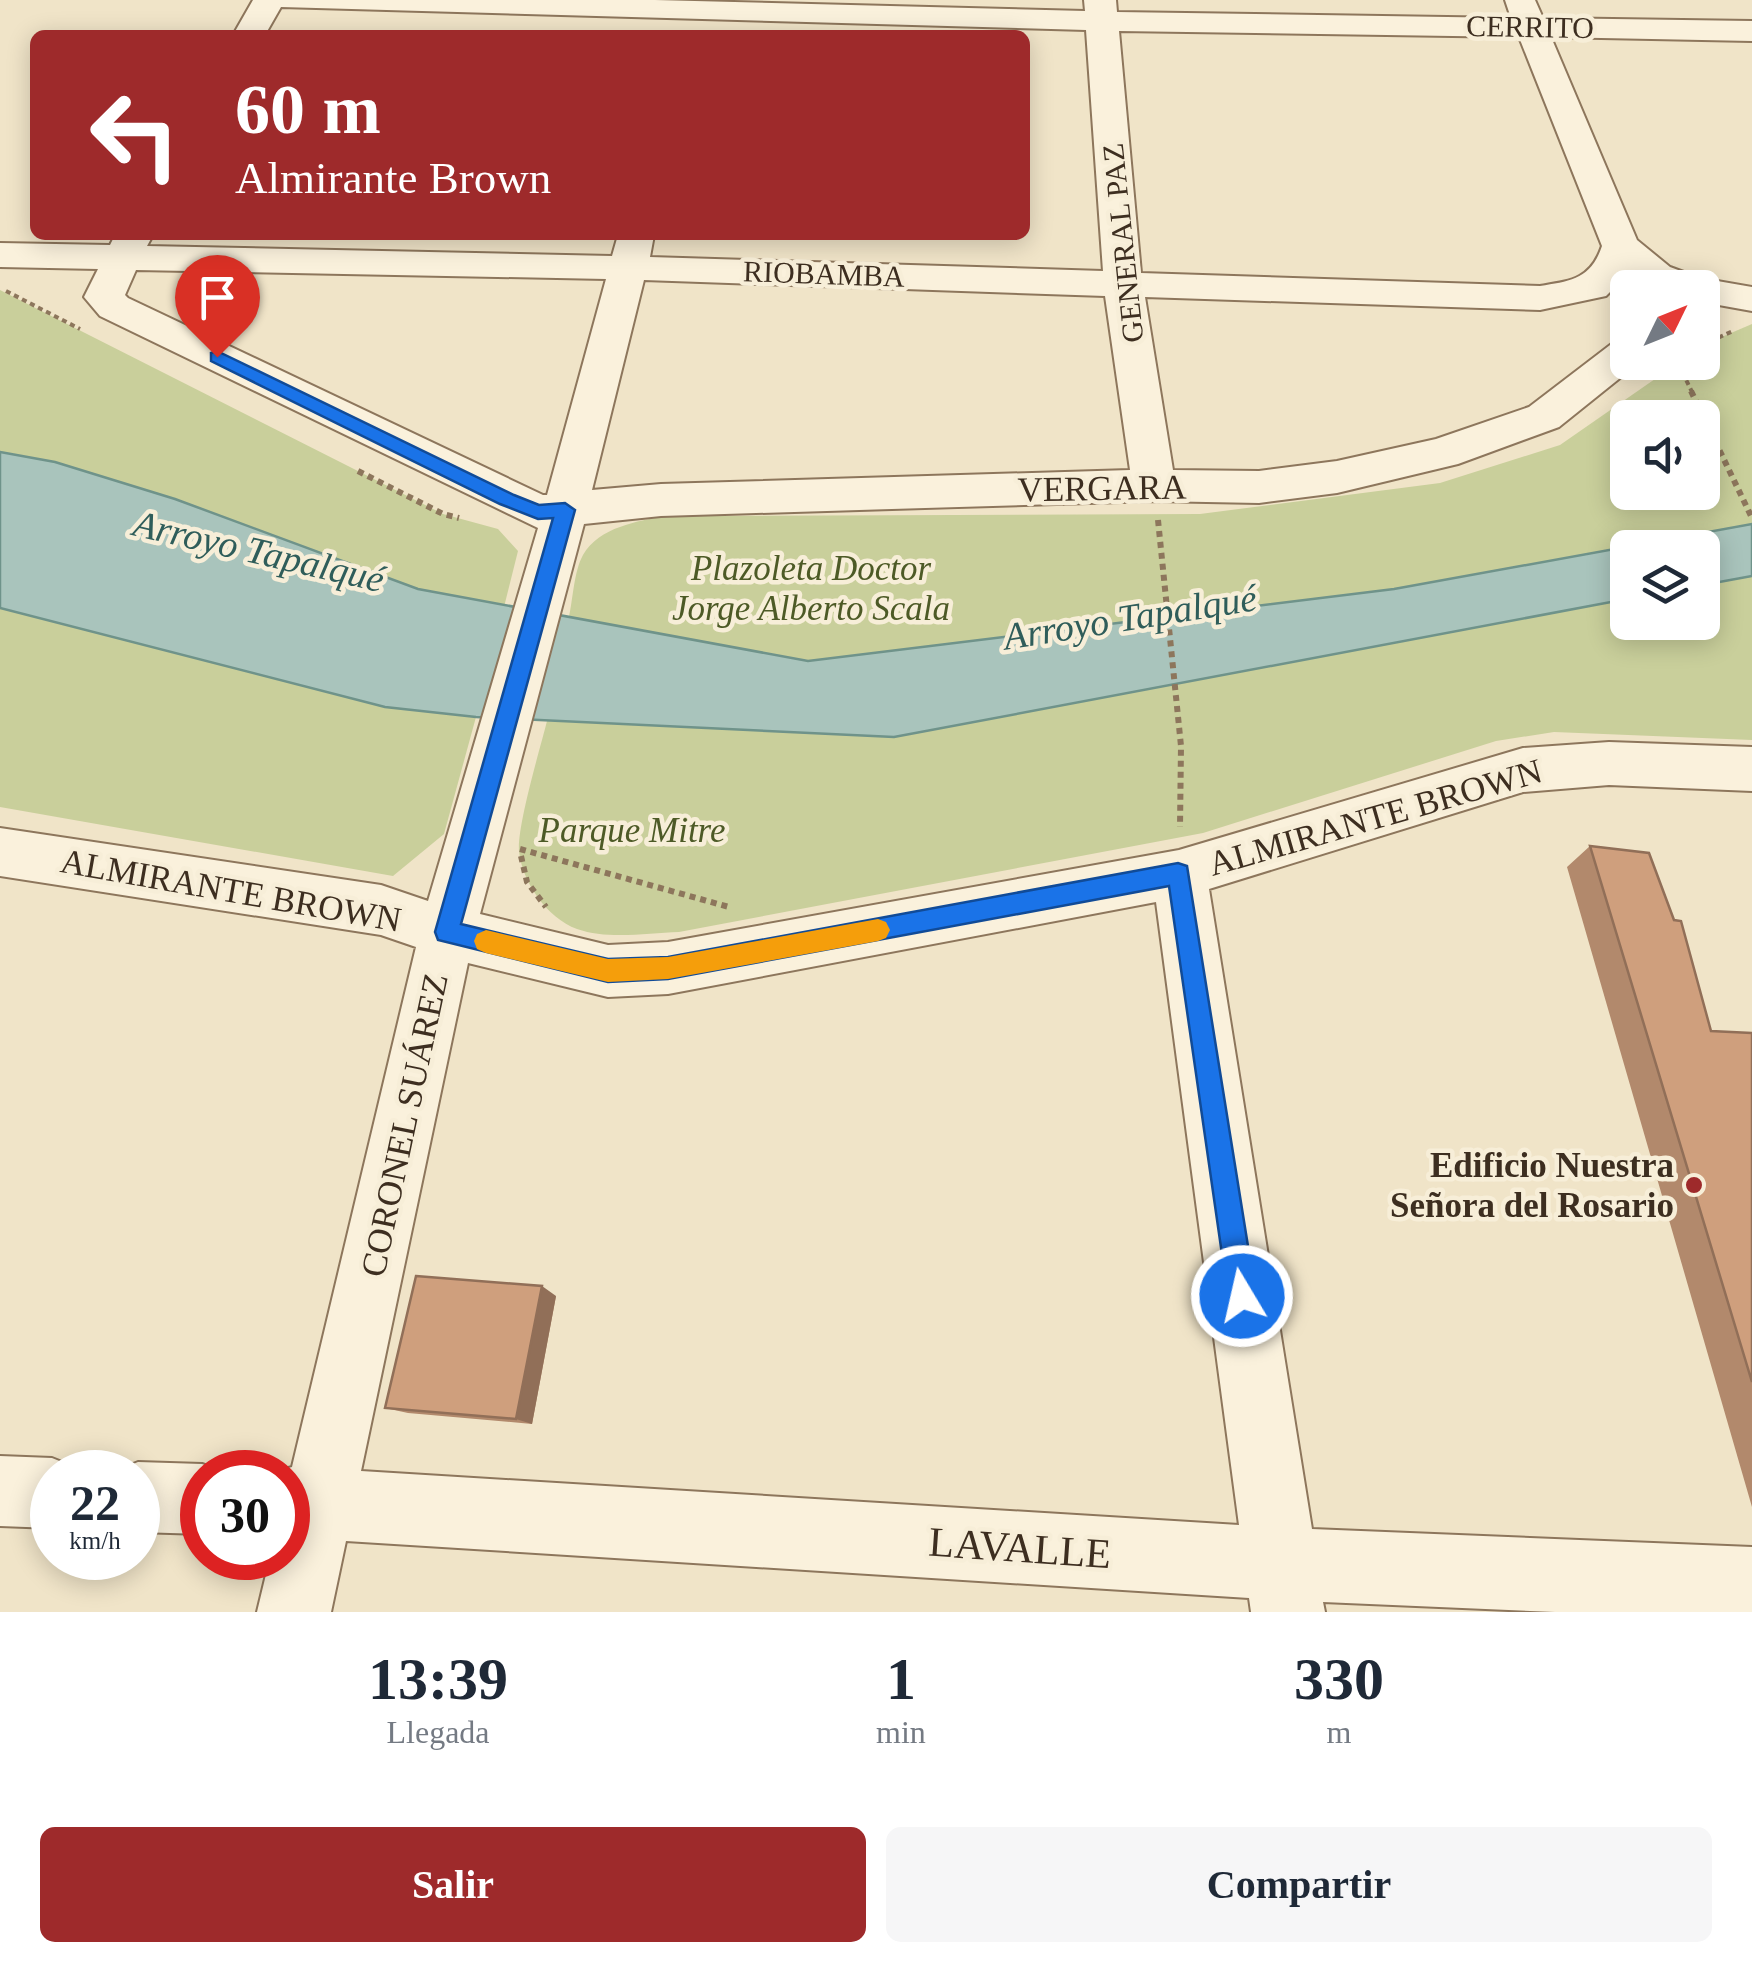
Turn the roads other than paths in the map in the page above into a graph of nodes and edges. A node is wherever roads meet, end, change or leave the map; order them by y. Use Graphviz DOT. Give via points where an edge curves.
graph roads {
  1 [pos="269,0"];
  2 [pos="289,0"];
  3 [pos="1102,10"];
  4 [pos="689,14"];
  5 [pos="1527,14"];
  6 [pos="252,30"];
  7 [pos="1752,31"];
  8 [pos="1622,246"];
  9 [pos="127,247"];
  10 [pos="633,252"];
  11 [pos="0,255"];
  12 [pos="1649,270"];
  13 [pos="1123,282"];
  14 [pos="1720,294"];
  15 [pos="1540,298"];
  16 [pos="1752,302"];
  17 [pos="1720,308"];
  18 [pos="1610,338"];
  19 [pos="1610,365"];
  20 [pos="1156,500"];
  21 [pos="565,510"];
  22 [pos="1752,769"];
  23 [pos="0,852"];
  24 [pos="1179,856"];
  25 [pos="447,932"];
  26 [pos="310,1479"];
  27 [pos="0,1492"];
  28 [pos="30,1493"];
  29 [pos="310,1504"];
  30 [pos="297,1580"];
  31 [pos="1752,1584"];
  32 [pos="1286,1588"];
  33 [pos="294,1612"];
  1 -- 6 [label="street"];
  2 -- 4 [label="street, CERRITO"];
  3 -- 4 [label="street, CERRITO"];
  3 -- 5 [label="street, CERRITO"];
  3 -- 13 [label="street, GENERAL PAZ"];
  5 -- 7 [label="street, CERRITO"];
  5 -- 8 [label="street"];
  8 -- 12 [label="street"];
  8 -- 15 [label="street, RIOBAMBA" via="1616,267 1591,290"];
  9 -- 10 [label="street, RIOBAMBA"];
  9 -- 11 [label="street, RIOBAMBA"];
  9 -- 21 [label="street, VERGARA" via="104,297 114,307 507,500 538,512"];
  10 -- 13 [label="street, RIOBAMBA"];
  10 -- 21 [label="street, CORONEL SUÁREZ"];
  13 -- 15 [label="street, RIOBAMBA"];
  13 -- 20 [label="street, GENERAL PAZ"];
  14 -- 16 [label="street"];
  15 -- 18 [label="street" via="1600,322"];
  16 -- 17 [label="street"];
  19 -- 20 [label="street, VERGARA" via="1544,416 1442,453 1337,476"];
  20 -- 21 [label="street, VERGARA" via="661,500"];
  21 -- 25 [label="street, CORONEL SUÁREZ"];
  22 -- 24 [label="street, ALMIRANTE BROWN" via="1568,763"];
  23 -- 25 [label="street, ALMIRANTE BROWN" via="376,909"];
  24 -- 25 [label="street, ALMIRANTE BROWN" via="668,968 608,971"];
  24 -- 32 [label="street"];
  25 -- 26 [label="street, CORONEL SUÁREZ"];
  27 -- 28 [label="street"];
  29 -- 32 [label="street, LAVALLE"];
  30 -- 33 [label="street, CORONEL SUÁREZ"];
  31 -- 32 [label="street, LAVALLE"];
}
